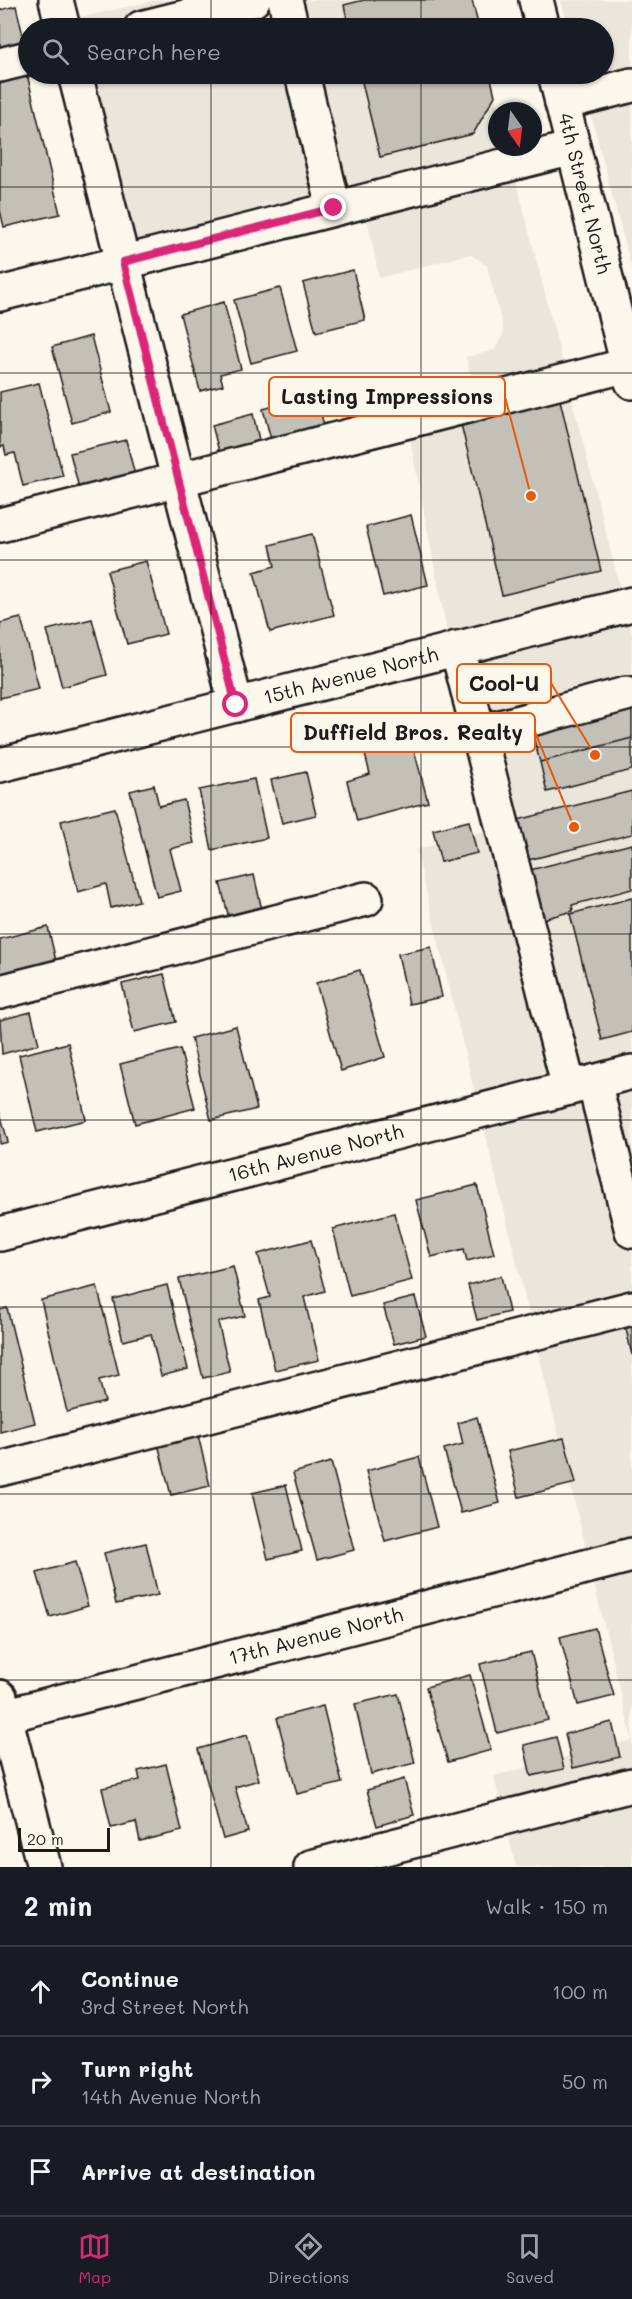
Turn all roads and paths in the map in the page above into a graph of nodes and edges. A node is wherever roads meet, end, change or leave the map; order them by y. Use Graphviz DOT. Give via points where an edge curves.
graph roads {
  1 [pos="56,0"];
  2 [pos="253,0"];
  3 [pos="285,0"];
  4 [pos="536,0"];
  5 [pos="60,18"];
  6 [pos="181,18"];
  7 [pos="290,18"];
  8 [pos="540,18"];
  9 [pos="18,60"];
  10 [pos="0,65"];
  11 [pos="78,84"];
  12 [pos="304,84"];
  13 [pos="632,85"];
  14 [pos="558,88"];
  15 [pos="573,148"];
  16 [pos="334,208"];
  17 [pos="123,262"];
  18 [pos="0,294"];
  19 [pos="622,301"];
  20 [pos="630,374"];
  21 [pos="179,480"];
  22 [pos="0,525"];
  23 [pos="632,604"];
  24 [pos="457,648"];
  25 [pos="626,694"];
  26 [pos="236,705"];
  27 [pos="478,733"];
  28 [pos="0,765"];
  29 [pos="366,898"];
  30 [pos="0,992"];
  31 [pos="632,1072"];
  32 [pos="581,1085"];
  33 [pos="632,1231"];
  34 [pos="0,1234"];
  35 [pos="632,1308"];
  36 [pos="0,1470"];
  37 [pos="632,1556"];
  38 [pos="2,1710"];
  39 [pos="632,1785"];
  40 [pos="44,1867"];
  41 [pos="311,1867"];
  1 -- 5 [label="street"];
  2 -- 6 [label="street"];
  3 -- 7 [label="street"];
  4 -- 8 [label="street"];
  9 -- 10 [label="street"];
  11 -- 17 [label="street"];
  12 -- 16 [label="street"];
  13 -- 14 [label="street"];
  14 -- 15 [label="street, 4th Street North"];
  15 -- 16 [label="street"];
  15 -- 19 [label="street, 4th Street North"];
  16 -- 17 [label="street"];
  17 -- 18 [label="street"];
  17 -- 21 [label="street"];
  19 -- 20 [label="street, 4th Street North"];
  20 -- 21 [label="street"];
  21 -- 22 [label="street"];
  21 -- 26 [label="street"];
  23 -- 24 [label="street, 15th Avenue North"];
  24 -- 26 [label="street, 15th Avenue North"];
  24 -- 27 [label="street"];
  25 -- 27 [label="street"];
  26 -- 28 [label="street, 15th Avenue North"];
  27 -- 32 [label="street"];
  29 -- 30 [label="street"];
  31 -- 32 [label="street, 16th Avenue North"];
  32 -- 33 [label="street"];
  32 -- 34 [label="street, 16th Avenue North"];
  35 -- 36 [label="street"];
  37 -- 38 [label="street, 17th Avenue North"];
  38 -- 40 [label="street"];
  39 -- 41 [label="street"];
}
